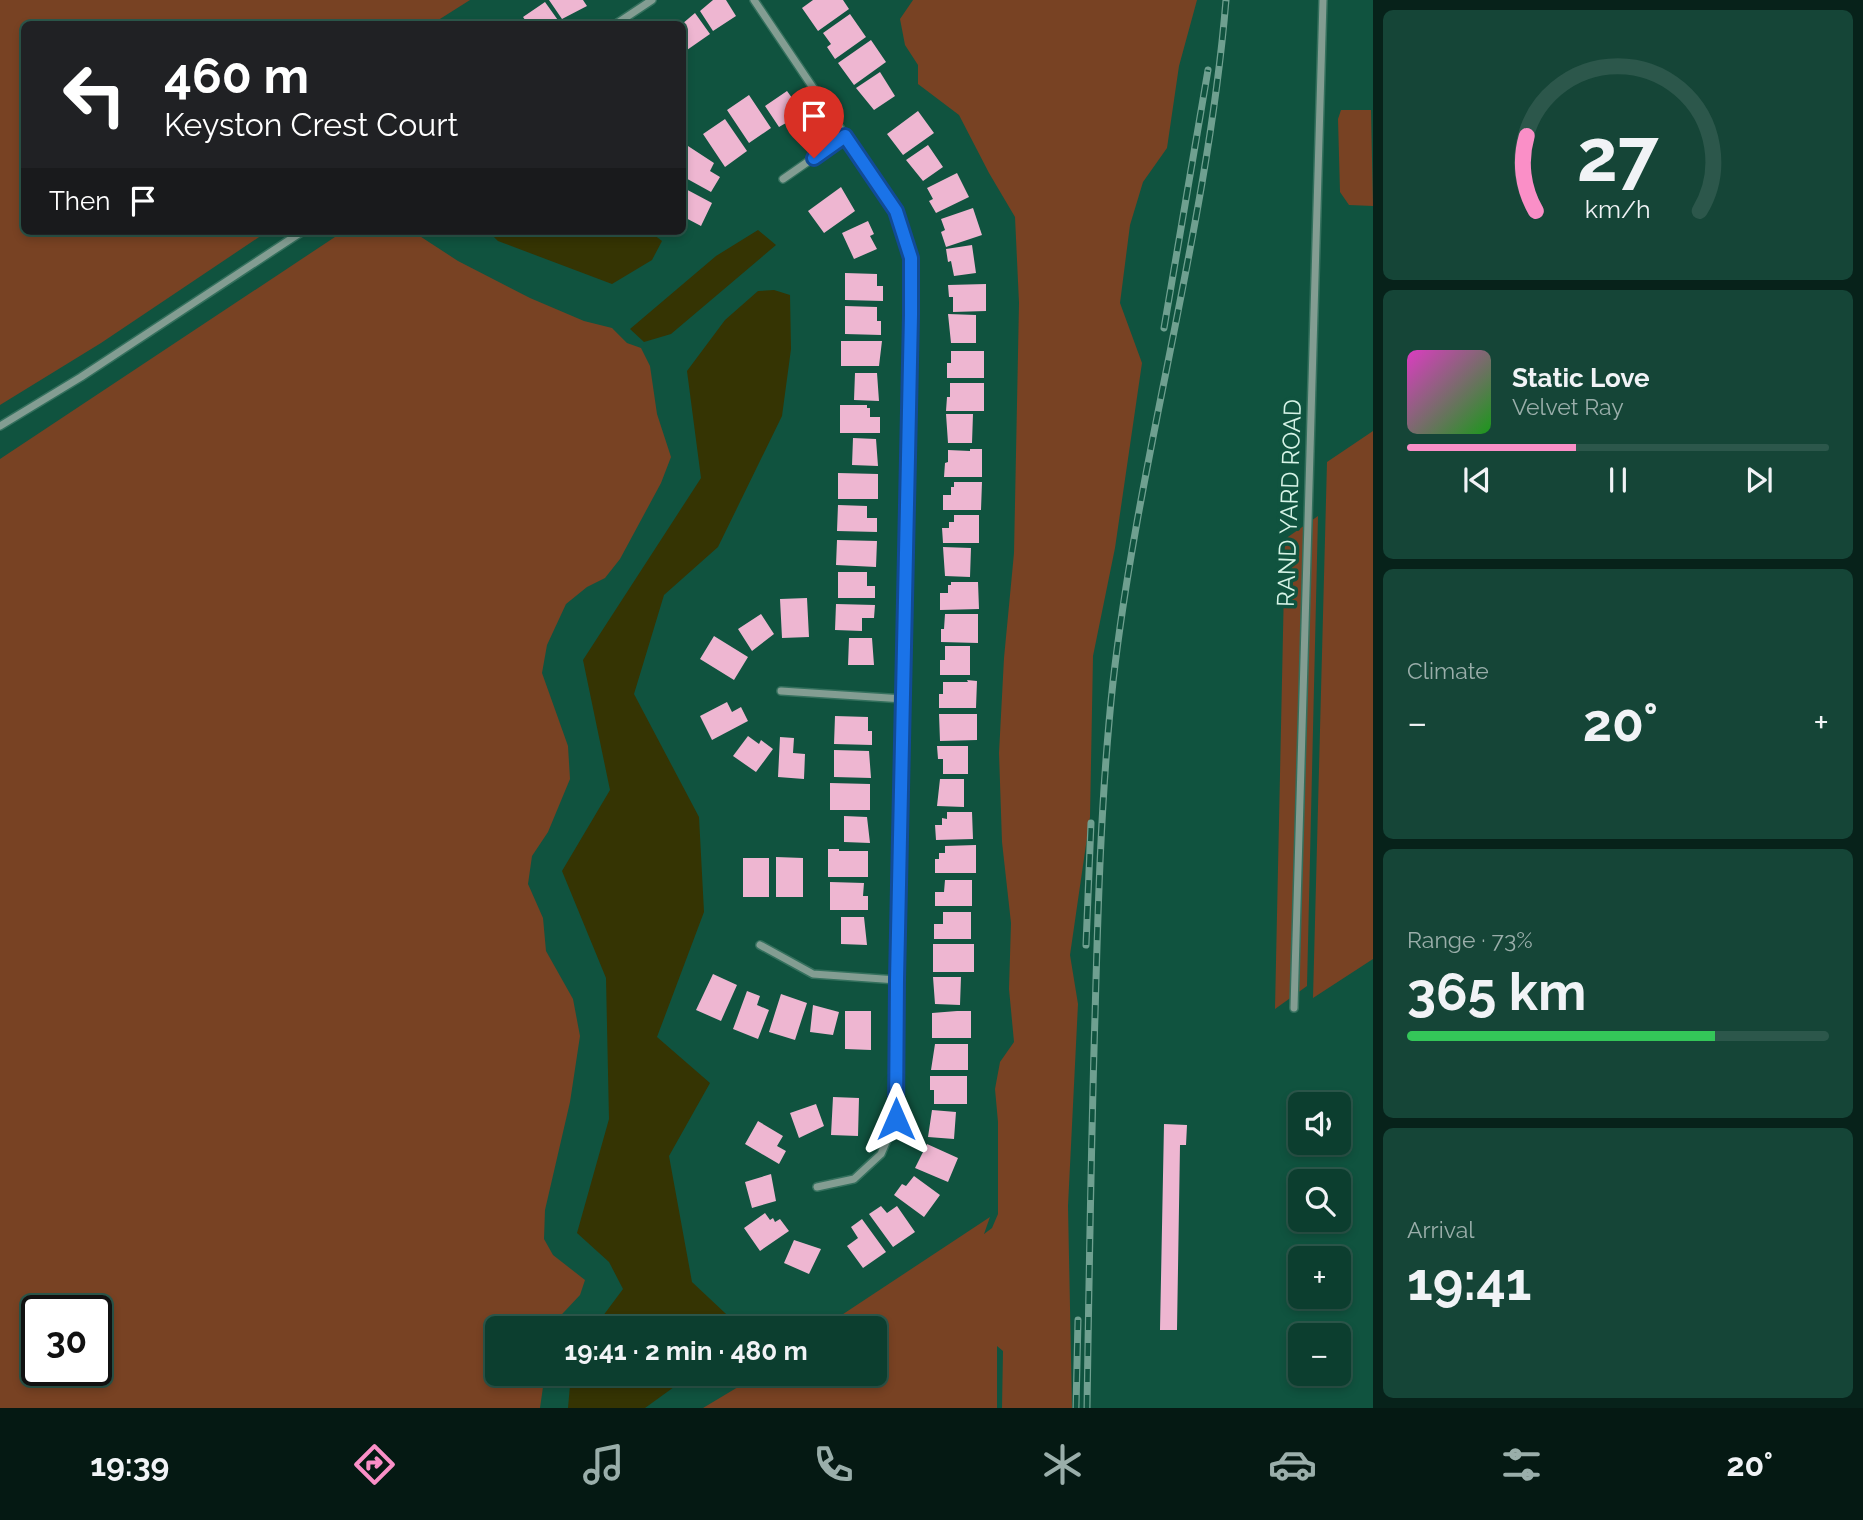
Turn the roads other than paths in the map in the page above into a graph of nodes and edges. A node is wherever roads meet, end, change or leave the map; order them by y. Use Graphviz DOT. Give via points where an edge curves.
graph roads {
  1 [pos="652,0"];
  2 [pos="754,0"];
  3 [pos="1323,0"];
  4 [pos="620,21"];
  5 [pos="845,136"];
  6 [pos="783,179"];
  7 [pos="297,235"];
  8 [pos="0,426"];
  9 [pos="781,691"];
  10 [pos="904,699"];
  11 [pos="760,945"];
  12 [pos="897,980"];
  13 [pos="1294,1008"];
  14 [pos="817,1187"];
  1 -- 4 [label="street"];
  2 -- 5 [label="street"];
  3 -- 13 [label="street, RAND YARD ROAD"];
  5 -- 6 [label="street"];
  5 -- 10 [label="street" via="896,211 911,258"];
  7 -- 8 [label="street"];
  9 -- 10 [label="street"];
  10 -- 12 [label="street"];
  11 -- 12 [label="street" via="813,974"];
  12 -- 14 [label="street" via="896,1119 881,1154 854,1179"];
}
